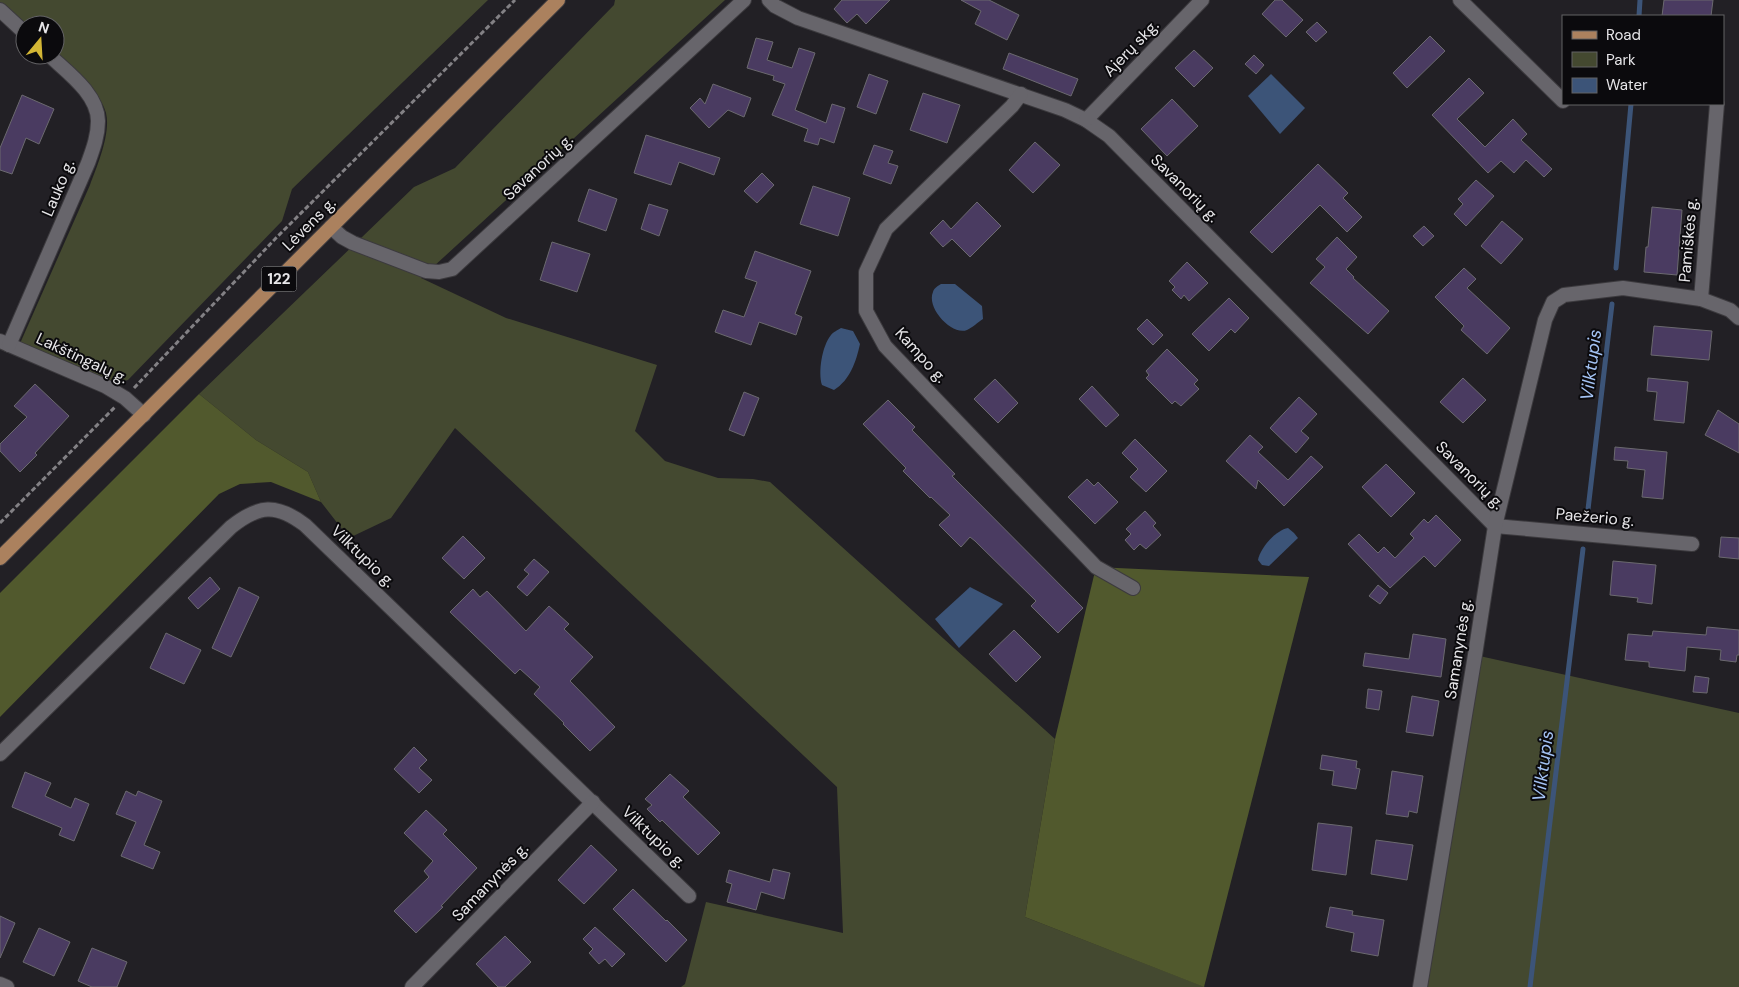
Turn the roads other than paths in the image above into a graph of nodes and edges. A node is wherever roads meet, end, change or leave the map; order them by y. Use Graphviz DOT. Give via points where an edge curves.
graph roads {
  1 [pos="558,0"];
  2 [pos="744,0"];
  3 [pos="769,0"];
  4 [pos="1202,0"];
  5 [pos="1460,0"];
  6 [pos="0,10"];
  7 [pos="15,24"];
  8 [pos="60,65"];
  9 [pos="1021,94"];
  10 [pos="1562,100"];
  11 [pos="1717,105"];
  12 [pos="1086,120"];
  13 [pos="331,227"];
  14 [pos="1700,299"];
  15 [pos="1739,318"];
  16 [pos="1545,320"];
  17 [pos="5,343"];
  18 [pos="144,415"];
  19 [pos="1495,526"];
  20 [pos="1692,544"];
  21 [pos="0,558"];
  22 [pos="1133,588"];
  23 [pos="0,754"];
  24 [pos="592,802"];
  25 [pos="689,896"];
  26 [pos="0,984"];
  27 [pos="7,987"];
  28 [pos="412,987"];
  29 [pos="1420,987"];
  1 -- 13 [label="main road, Lėvens g. / 122"];
  2 -- 13 [label="street, Savanorių g." via="452,269 426,271 353,243"];
  3 -- 9 [label="street, Savanorių g." via="798,18"];
  4 -- 12 [label="street, Ajerų skg."];
  5 -- 10 [label="street"];
  6 -- 7 [label="street"];
  8 -- 17 [label="street, Lauko g." via="82,85 92,101 98,120 96,138 88,163"];
  9 -- 12 [label="street, Savanorių g."];
  9 -- 22 [label="street, Kampo g." via="886,229 866,272 866,311 886,346 1096,567"];
  11 -- 14 [label="street, Pamiškės g."];
  12 -- 19 [label="street, Savanorių g." via="1109,136"];
  13 -- 18 [label="main road, Lėvens g. / 122"];
  14 -- 15 [label="street" via="1730,310"];
  14 -- 16 [label="street, Pamiškės g." via="1623,288 1564,295 1553,302"];
  16 -- 19 [label="street, Samanynės g."];
  17 -- 18 [label="street, Lakštingalų g." via="105,386"];
  18 -- 21 [label="main road, Lėvens g. / 122"];
  19 -- 20 [label="street, Paežerio g."];
  19 -- 29 [label="street, Samanynės g."];
  23 -- 24 [label="street, Vilktupio g." via="231,527 246,515 261,509 277,510 293,515 305,524"];
  24 -- 25 [label="street, Vilktupio g."];
  24 -- 28 [label="street, Samanynės g."];
  26 -- 27 [label="street"];
}
